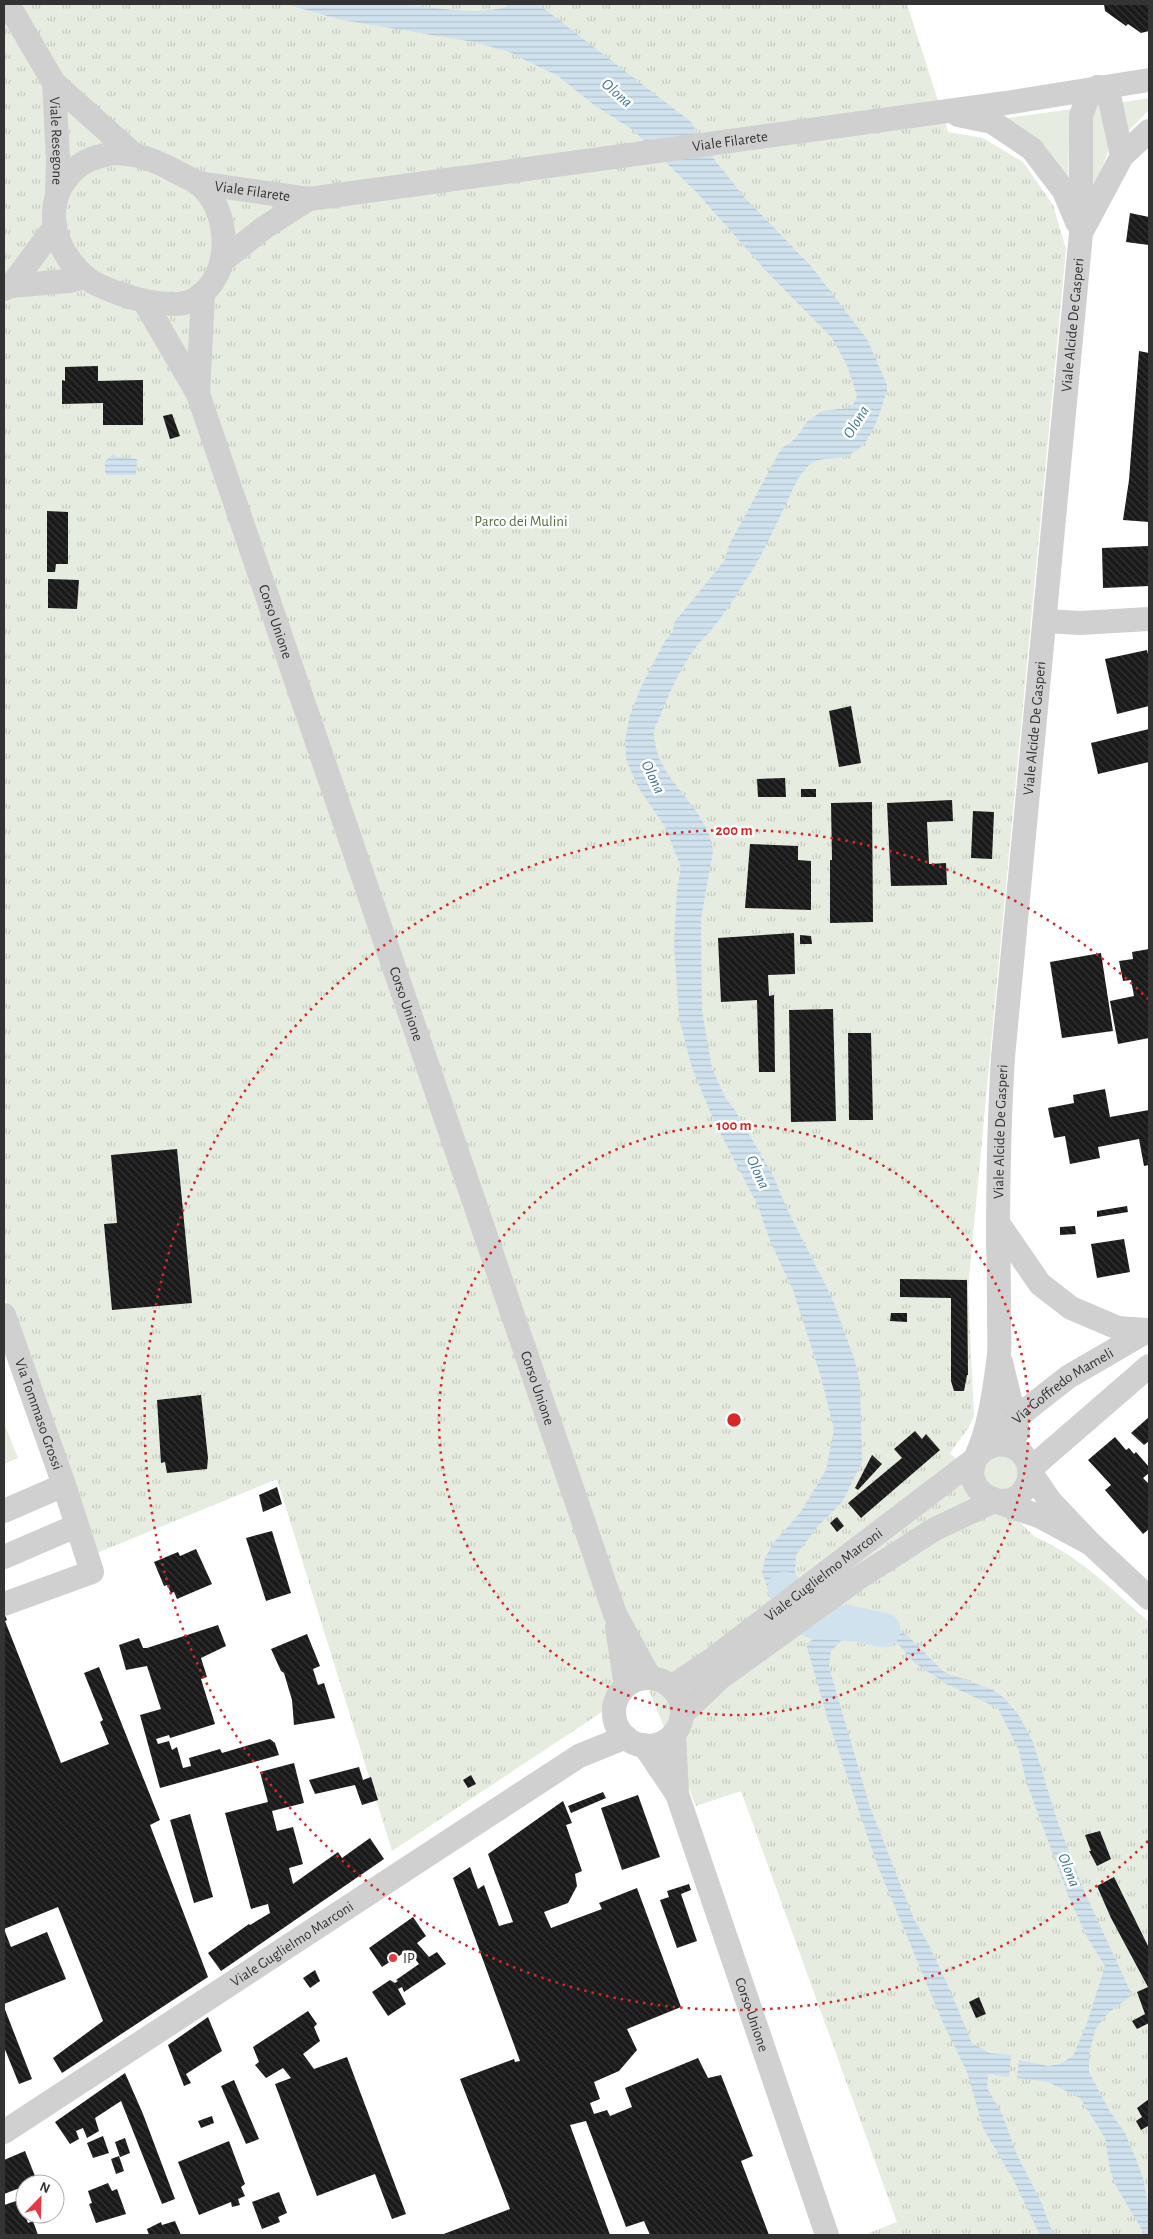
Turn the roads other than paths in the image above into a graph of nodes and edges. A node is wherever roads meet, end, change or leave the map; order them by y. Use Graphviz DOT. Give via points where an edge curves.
graph roads {
  1 [pos="8,4"];
  2 [pos="1149,80"];
  3 [pos="54,83"];
  4 [pos="1098,87"];
  5 [pos="945,111"];
  6 [pos="1149,131"];
  7 [pos="132,153"];
  8 [pos="1122,156"];
  9 [pos="198,183"];
  10 [pos="56,198"];
  11 [pos="309,199"];
  12 [pos="54,228"];
  13 [pos="1081,233"];
  14 [pos="222,261"];
  15 [pos="85,277"];
  16 [pos="7,288"];
  17 [pos="203,294"];
  18 [pos="144,301"];
  19 [pos="198,394"];
  20 [pos="1149,619"];
  21 [pos="1045,622"];
  22 [pos="998,1223"];
  23 [pos="4,1315"];
  24 [pos="1147,1330"];
  25 [pos="999,1353"];
  26 [pos="1149,1366"];
  27 [pos="1015,1420"];
  28 [pos="980,1454"];
  29 [pos="1028,1465"];
  30 [pos="64,1485"];
  31 [pos="994,1501"];
  32 [pos="4,1511"];
  33 [pos="76,1526"];
  34 [pos="1090,1544"];
  35 [pos="4,1557"];
  36 [pos="1149,1598"];
  37 [pos="4,1604"];
  38 [pos="616,1614"];
  39 [pos="715,1670"];
  40 [pos="660,1682"];
  41 [pos="626,1686"];
  42 [pos="614,1710"];
  43 [pos="678,1723"];
  44 [pos="635,1741"];
  45 [pos="579,1756"];
  46 [pos="677,1794"];
  47 [pos="4,2132"];
  48 [pos="828,2235"];
  1 -- 3 [label="street, Viale Resegone"];
  2 -- 4 [label="street, Viale Filarete"];
  3 -- 7 [label="street, Viale Resegone"];
  3 -- 10 [label="street, Viale Resegone" via="58,160"];
  4 -- 5 [label="street, Viale Filarete"];
  4 -- 8 [label="street" via="1110,100"];
  4 -- 13 [label="street, Viale Alcide De Gasperi" via="1087,99 1081,116"];
  5 -- 11 [label="street, Viale Filarete"];
  5 -- 13 [label="street, Viale Alcide De Gasperi" via="992,122 1032,149 1064,192"];
  6 -- 8 [label="street, Viale Alcide De Gasperi"];
  7 -- 9 [label="street"];
  7 -- 10 [label="street" via="112,153 81,164 64,182"];
  8 -- 13 [label="street, Viale Alcide De Gasperi"];
  9 -- 11 [label="street, Viale Filarete"];
  9 -- 14 [label="street" via="220,217 225,237"];
  10 -- 12 [label="street"];
  11 -- 14 [label="street, Viale Filarete" via="265,227"];
  12 -- 15 [label="street" via="62,248"];
  12 -- 16 [label="street"];
  13 -- 21 [label="street, Viale Alcide De Gasperi"];
  14 -- 17 [label="street" via="214,281"];
  15 -- 16 [label="street"];
  15 -- 18 [label="street"];
  17 -- 18 [label="street" via="179,305"];
  17 -- 19 [label="street, Corso Unione"];
  18 -- 19 [label="street, Corso Unione"];
  19 -- 38 [label="street, Corso Unione"];
  20 -- 21 [label="street"];
  21 -- 22 [label="street, Viale Alcide De Gasperi" via="1003,1057"];
  22 -- 24 [label="street, Via Goffredo Mameli" via="1040,1284 1071,1308 1118,1328"];
  22 -- 25 [label="street, Viale Alcide De Gasperi"];
  23 -- 30 [label="street, Via Tommaso Grossi"];
  24 -- 27 [label="street, Via Goffredo Mameli" via="1068,1377"];
  25 -- 27 [label="street"];
  25 -- 28 [label="street"];
  26 -- 29 [label="street"];
  27 -- 28 [label="street, Via Goffredo Mameli"];
  27 -- 29 [label="street"];
  28 -- 29 [label="street" via="1000,1444 1013,1446"];
  28 -- 31 [label="street" via="972,1469 973,1479 985,1497"];
  28 -- 39 [label="street, Viale Guglielmo Marconi" via="841,1561"];
  29 -- 31 [label="street" via="1029,1478 1020,1494 1004,1501"];
  29 -- 34 [label="street" via="1050,1501"];
  30 -- 32 [label="street"];
  30 -- 33 [label="street, Via Tommaso Grossi"];
  31 -- 34 [label="street" via="1039,1516"];
  31 -- 39 [label="street, Viale Guglielmo Marconi" via="935,1529"];
  33 -- 35 [label="street"];
  33 -- 37 [label="street, Via Tommaso Grossi" via="92,1572"];
  34 -- 36 [label="street"];
  38 -- 40 [label="street, Corso Unione"];
  38 -- 41 [label="street, Corso Unione"];
  39 -- 40 [label="street, Viale Guglielmo Marconi" via="681,1681"];
  39 -- 43 [label="street, Viale Guglielmo Marconi"];
  40 -- 41 [label="street, Viale Guglielmo Marconi" via="633,1681"];
  40 -- 43 [label="street" via="681,1703"];
  41 -- 42 [label="street, Viale Guglielmo Marconi"];
  42 -- 44 [label="street" via="619,1730"];
  42 -- 45 [label="street, Viale Guglielmo Marconi"];
  43 -- 44 [label="street, Viale Guglielmo Marconi" via="665,1741 655,1745"];
  43 -- 46 [label="street, Corso Unione"];
  44 -- 45 [label="street, Viale Guglielmo Marconi"];
  44 -- 46 [label="street, Corso Unione"];
  45 -- 47 [label="street, Viale Guglielmo Marconi"];
  46 -- 48 [label="street, Corso Unione"];
}
